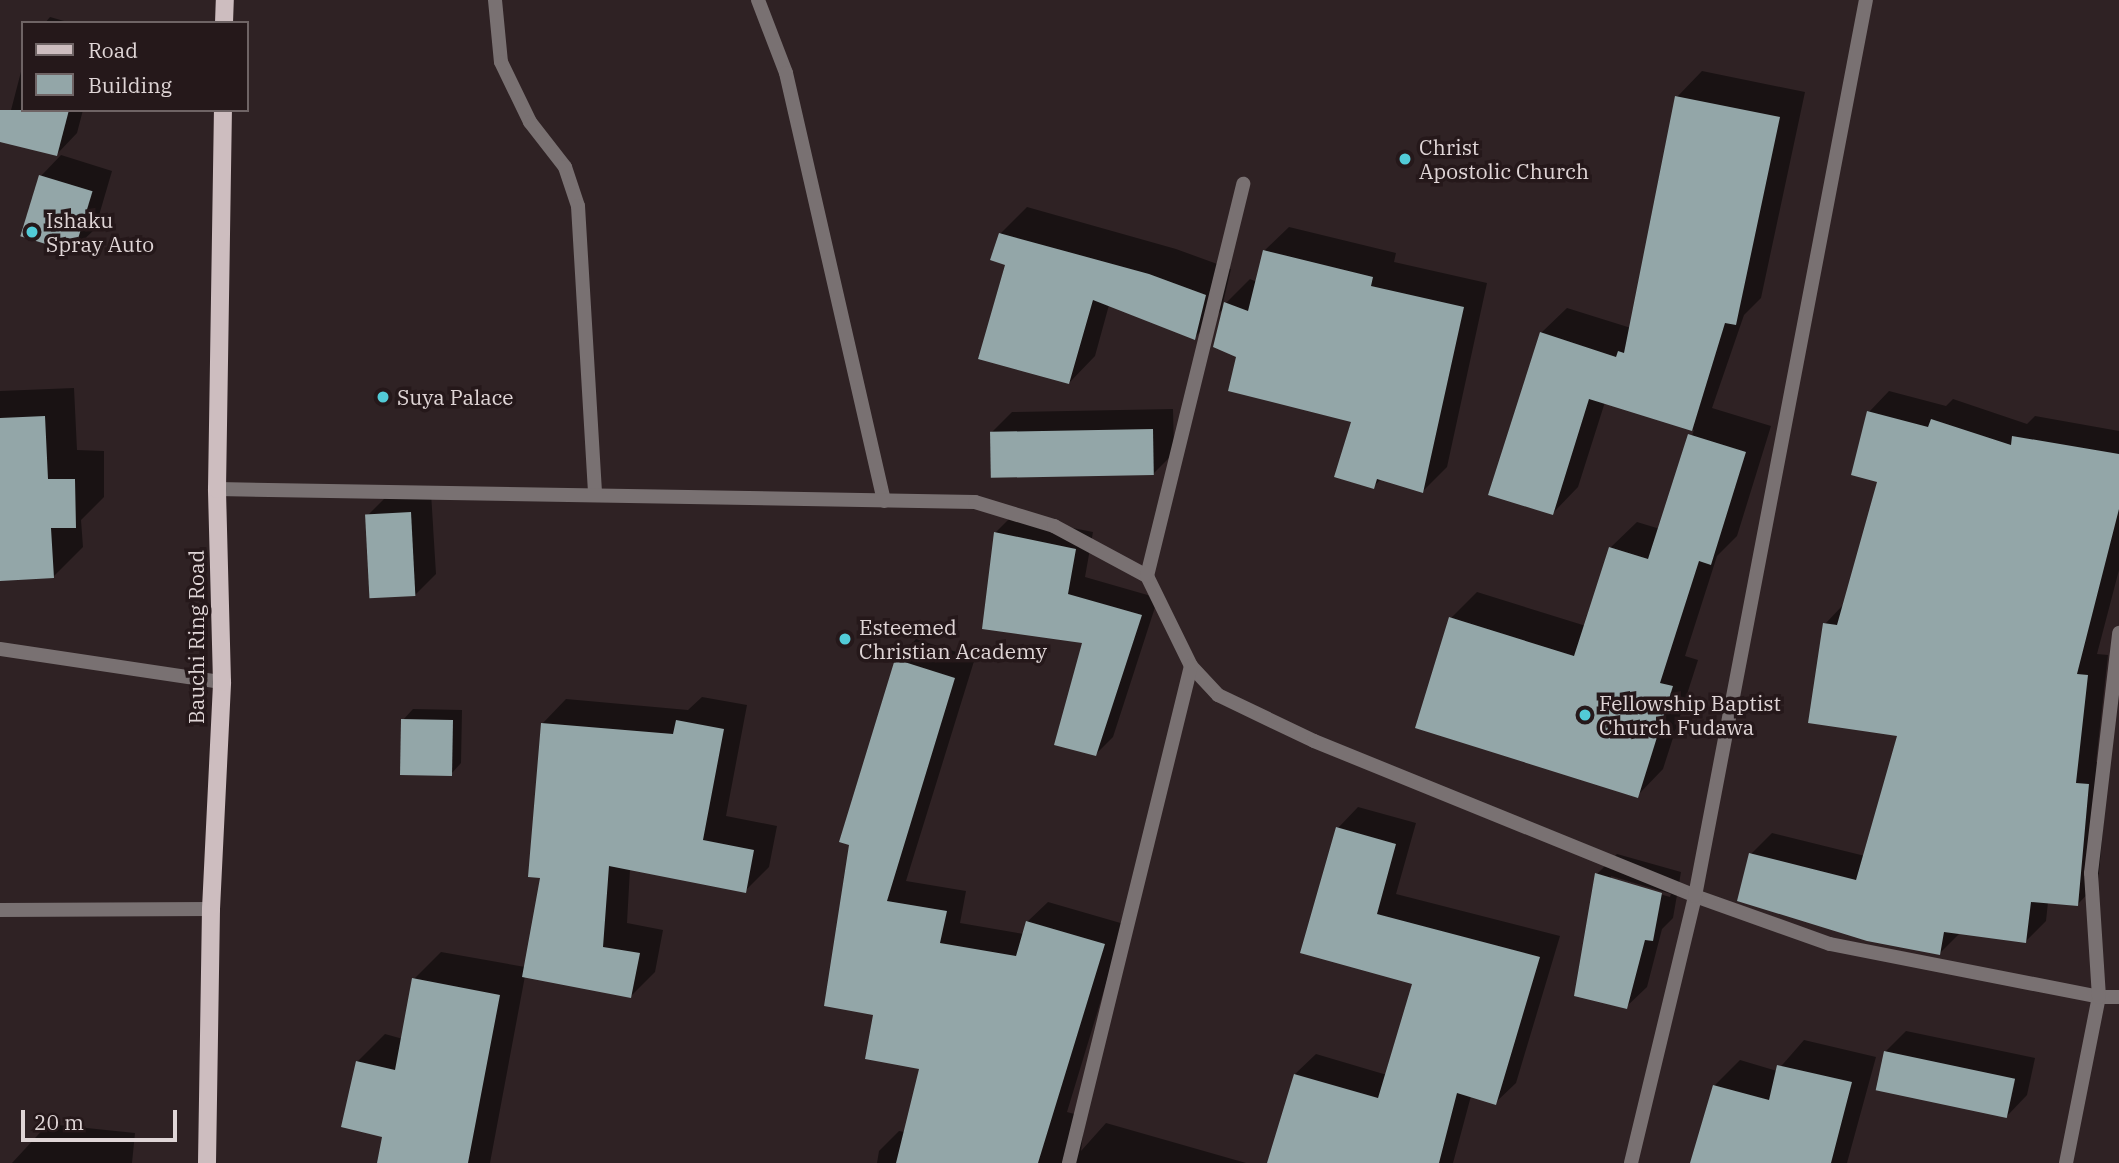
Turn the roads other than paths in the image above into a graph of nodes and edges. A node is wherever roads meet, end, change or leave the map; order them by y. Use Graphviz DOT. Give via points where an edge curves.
graph roads {
  1 [pos="225,0"];
  2 [pos="495,0"];
  3 [pos="758,0"];
  4 [pos="1866,0"];
  5 [pos="224,21"];
  6 [pos="223,112"];
  7 [pos="1243,184"];
  8 [pos="217,489"];
  9 [pos="595,495"];
  10 [pos="884,501"];
  11 [pos="1147,576"];
  12 [pos="2119,633"];
  13 [pos="0,649"];
  14 [pos="1191,666"];
  15 [pos="222,682"];
  16 [pos="1695,896"];
  17 [pos="211,909"];
  18 [pos="0,910"];
  19 [pos="2099,997"];
  20 [pos="2119,997"];
  21 [pos="207,1163"];
  22 [pos="1069,1163"];
  23 [pos="1631,1163"];
  24 [pos="2066,1163"];
  1 -- 5 [label="main road"];
  2 -- 9 [label="street" via="501,62 530,122 565,167 578,206"];
  3 -- 10 [label="street" via="786,74"];
  4 -- 16 [label="street"];
  6 -- 8 [label="main road, Bauchi Ring Road"];
  7 -- 11 [label="street"];
  8 -- 9 [label="street"];
  8 -- 15 [label="main road, Bauchi Ring Road"];
  9 -- 10 [label="street"];
  10 -- 11 [label="street" via="975,502 1054,526"];
  11 -- 14 [label="street"];
  12 -- 19 [label="street" via="2091,873"];
  13 -- 15 [label="street"];
  14 -- 16 [label="street" via="1218,695 1314,741"];
  14 -- 22 [label="street"];
  15 -- 17 [label="main road, Bauchi Ring Road"];
  16 -- 19 [label="street" via="1830,944"];
  16 -- 23 [label="street"];
  17 -- 18 [label="street"];
  17 -- 21 [label="main road, Bauchi Ring Road"];
  19 -- 20 [label="street"];
  19 -- 24 [label="street"];
}
